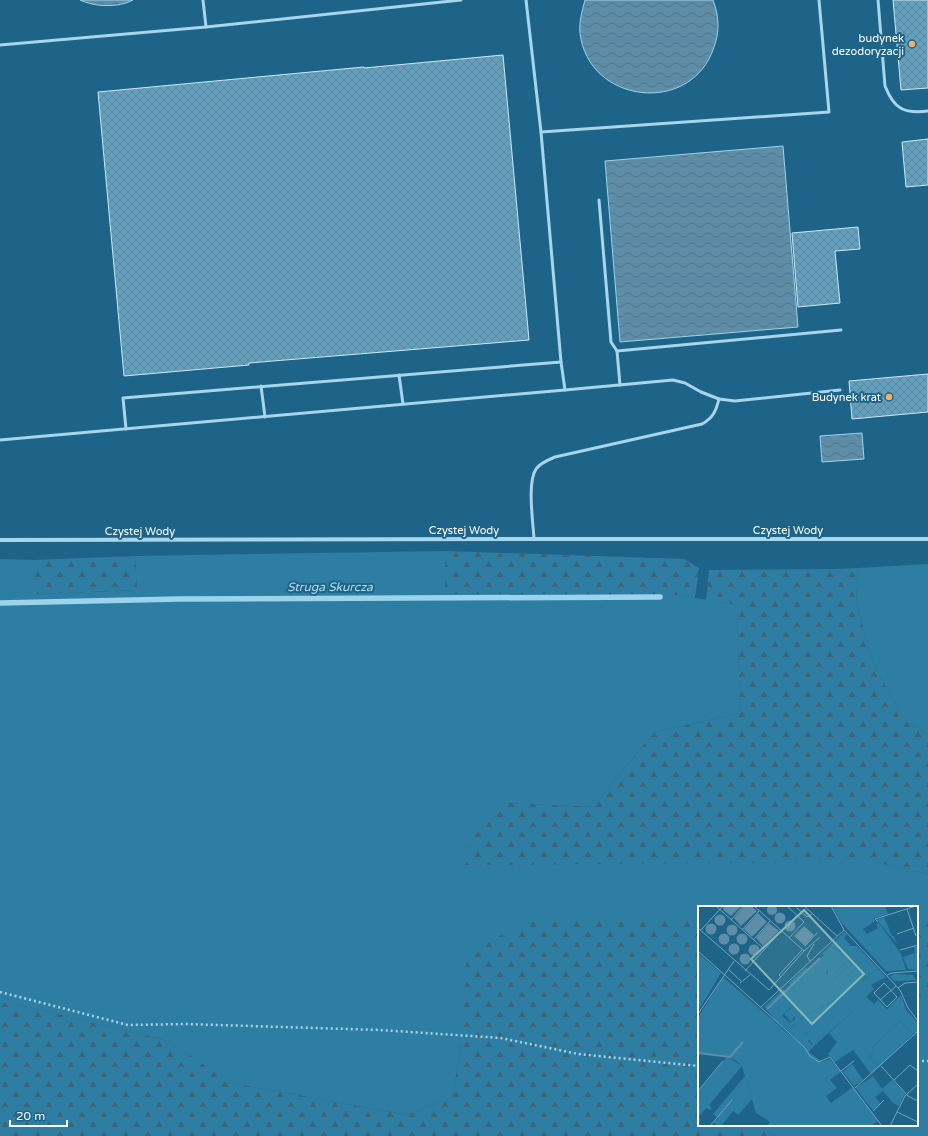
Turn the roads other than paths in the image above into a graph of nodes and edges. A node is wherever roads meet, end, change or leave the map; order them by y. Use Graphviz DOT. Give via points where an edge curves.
graph roads {
  1 [pos="203,0"];
  2 [pos="461,0"];
  3 [pos="526,0"];
  4 [pos="819,0"];
  5 [pos="878,0"];
  6 [pos="206,27"];
  7 [pos="0,45"];
  8 [pos="928,111"];
  9 [pos="541,132"];
  10 [pos="599,200"];
  11 [pos="841,330"];
  12 [pos="616,350"];
  13 [pos="561,362"];
  14 [pos="399,375"];
  15 [pos="620,385"];
  16 [pos="261,386"];
  17 [pos="565,390"];
  18 [pos="840,390"];
  19 [pos="719,399"];
  20 [pos="403,404"];
  21 [pos="265,416"];
  22 [pos="126,429"];
  23 [pos="0,440"];
  24 [pos="534,539"];
  25 [pos="928,539"];
  26 [pos="0,540"];
  1 -- 6 [label="lane"];
  2 -- 6 [label="lane"];
  3 -- 9 [label="lane"];
  4 -- 9 [label="lane" via="829,112"];
  5 -- 8 [label="lane" via="885,86 889,96 904,110"];
  6 -- 7 [label="lane"];
  9 -- 13 [label="lane"];
  10 -- 12 [label="lane" via="611,342"];
  11 -- 12 [label="lane"];
  12 -- 15 [label="lane"];
  13 -- 14 [label="lane"];
  13 -- 17 [label="lane"];
  14 -- 16 [label="lane"];
  14 -- 20 [label="lane"];
  15 -- 17 [label="lane"];
  15 -- 19 [label="lane" via="673,380"];
  16 -- 21 [label="lane"];
  16 -- 22 [label="lane" via="123,398"];
  17 -- 20 [label="lane"];
  18 -- 19 [label="lane" via="735,401"];
  19 -- 24 [label="lane" via="710,420 702,424 555,457 544,462 536,469 532,480"];
  20 -- 21 [label="lane"];
  21 -- 22 [label="lane"];
  22 -- 23 [label="lane"];
  24 -- 25 [label="street, Czystej Wody"];
  24 -- 26 [label="street, Czystej Wody"];
}
